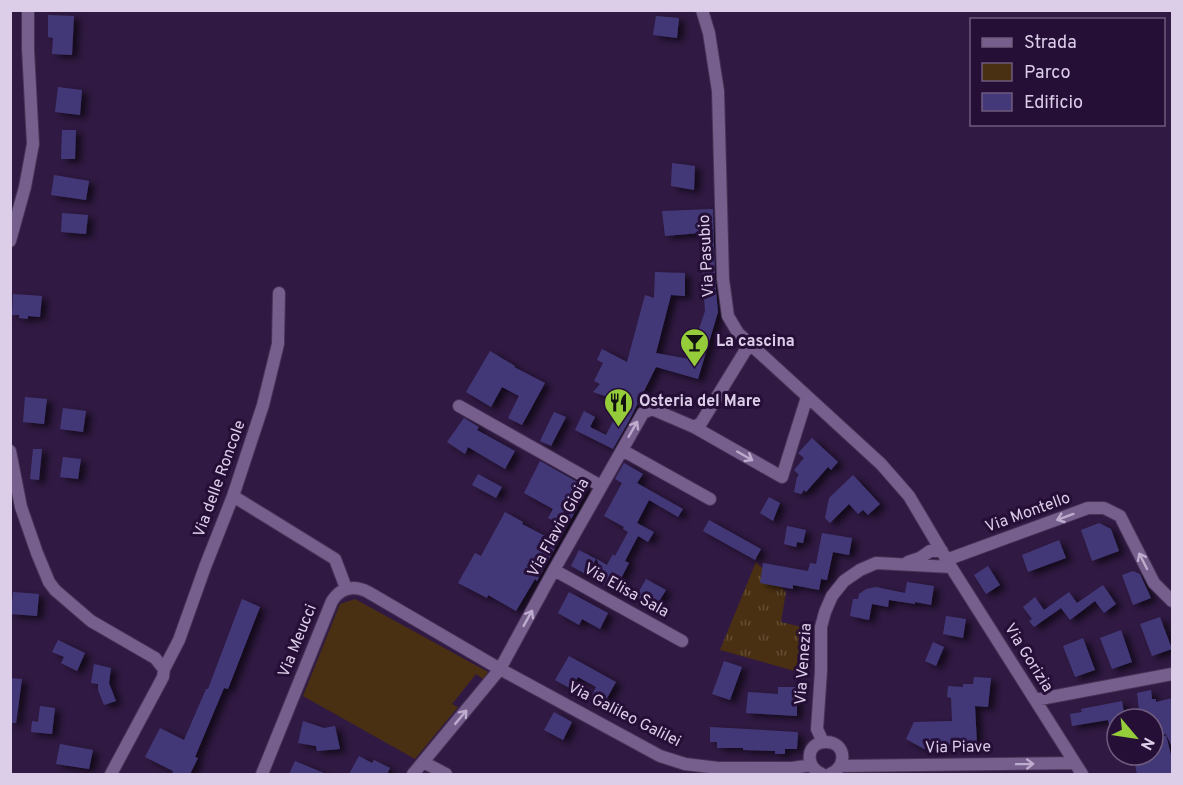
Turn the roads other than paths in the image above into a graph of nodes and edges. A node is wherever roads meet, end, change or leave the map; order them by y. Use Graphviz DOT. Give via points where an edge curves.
graph roads {
  1 [pos="28,10"];
  2 [pos="702,10"];
  3 [pos="10,241"];
  4 [pos="279,293"];
  5 [pos="750,343"];
  6 [pos="807,397"];
  7 [pos="459,406"];
  8 [pos="694,427"];
  9 [pos="622,450"];
  10 [pos="10,452"];
  11 [pos="601,486"];
  12 [pos="233,496"];
  13 [pos="710,499"];
  14 [pos="946,559"];
  15 [pos="901,564"];
  16 [pos="554,570"];
  17 [pos="346,588"];
  18 [pos="1173,600"];
  19 [pos="682,641"];
  20 [pos="164,669"];
  21 [pos="500,669"];
  22 [pos="1173,674"];
  23 [pos="1035,700"];
  24 [pos="823,742"];
  25 [pos="423,762"];
  26 [pos="1075,763"];
  27 [pos="811,765"];
  28 [pos="840,766"];
  29 [pos="111,774"];
  30 [pos="262,774"];
  31 [pos="413,774"];
  32 [pos="446,774"];
  33 [pos="822,774"];
  34 [pos="830,774"];
  35 [pos="1082,774"];
  1 -- 3 [label="street" via="33,144"];
  2 -- 5 [label="street, Via Pasubio" via="718,91 723,279 728,316"];
  4 -- 12 [label="street, Via delle Roncole" via="275,361"];
  5 -- 6 [label="street, Via Pasubio"];
  5 -- 8 [label="street" via="701,423"];
  8 -- 6 [label="street, one-way" via="782,477"];
  6 -- 14 [label="street, Via Pasubio" via="881,464 909,496"];
  7 -- 11 [label="street"];
  9 -- 8 [label="street, Via Flavio Gioia, one-way" via="643,413 652,409"];
  9 -- 11 [label="street, Via Flavio Gioia"];
  9 -- 13 [label="street"];
  10 -- 20 [label="street" via="21,507 49,582 91,621 155,658"];
  11 -- 16 [label="street, Via Flavio Gioia"];
  12 -- 17 [label="street" via="335,559"];
  12 -- 20 [label="street, Via delle Roncole" via="179,640"];
  14 -- 15 [label="street, Via Venezia"];
  14 -- 15 [label="street, Via Venezia" via="930,551"];
  18 -- 14 [label="street, Via Montello, one-way" via="1154,583 1120,516 1104,508 1088,508"];
  14 -- 23 [label="street, Via Gorizia"];
  15 -- 24 [label="street, Via Venezia" via="876,563 860,570 832,596 821,627 817,729"];
  16 -- 19 [label="street, Via Elisa Sala"];
  21 -- 16 [label="street, Via Flavio Gioia, one-way"];
  17 -- 21 [label="street" via="368,592"];
  17 -- 30 [label="street, Via Meucci" via="332,601"];
  20 -- 29 [label="street, Via delle Roncole"];
  25 -- 21 [label="street, Via Flavio Gioia, one-way"];
  21 -- 27 [label="street, Via Galileo Galilei" via="660,756 685,764 718,768"];
  22 -- 23 [label="street"];
  23 -- 26 [label="street, Via Gorizia"];
  24 -- 27 [label="street" via="810,753"];
  24 -- 28 [label="street" via="839,748"];
  25 -- 31 [label="street, Via Flavio Gioia"];
  25 -- 32 [label="street"];
  28 -- 26 [label="street, Via Piave, one-way"];
  26 -- 35 [label="street, Via Gorizia"];
  27 -- 33 [label="street"];
  28 -- 34 [label="street"];
}
